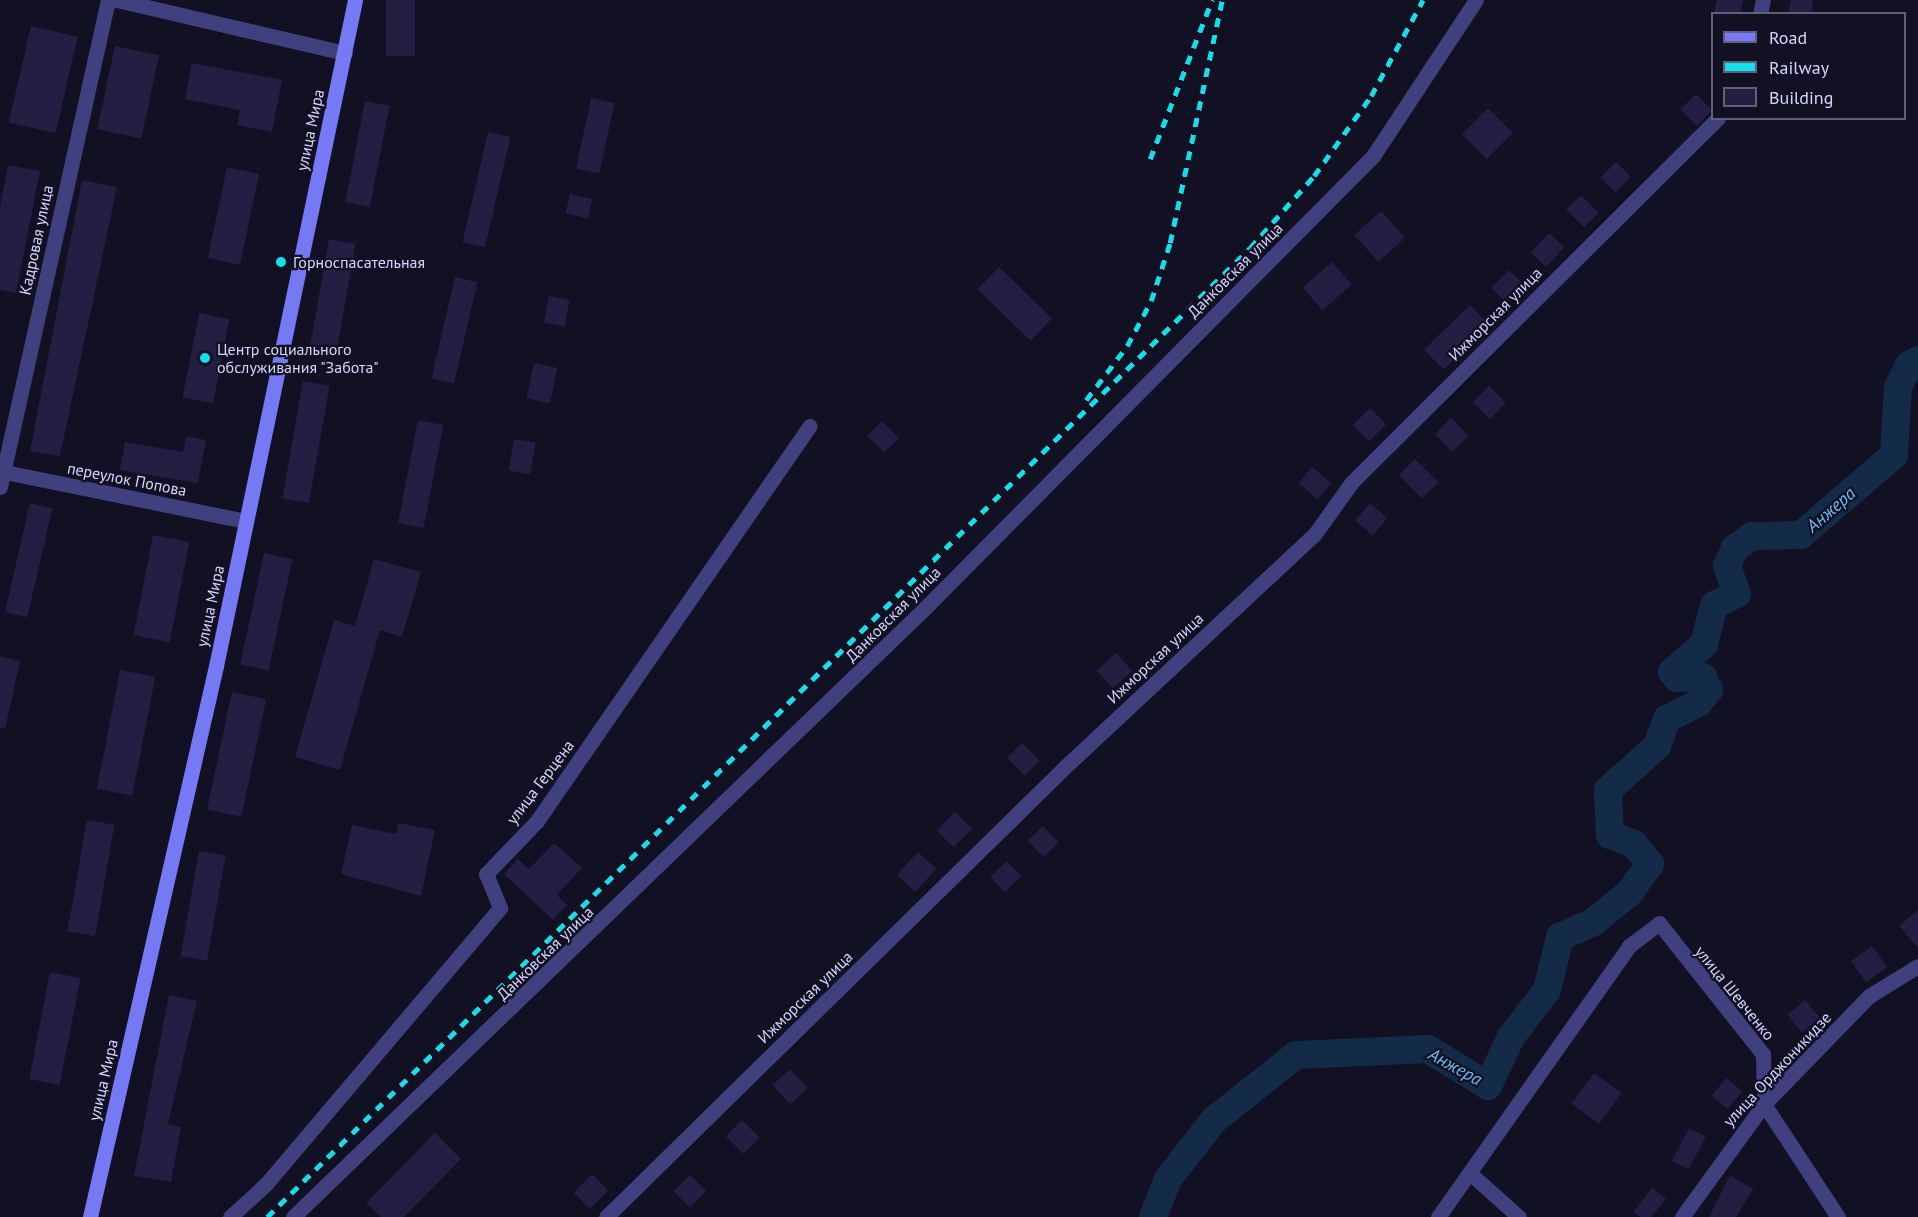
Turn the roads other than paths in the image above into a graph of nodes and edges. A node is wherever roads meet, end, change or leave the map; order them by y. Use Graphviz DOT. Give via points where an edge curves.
graph roads {
  1 [pos="108,0"];
  2 [pos="117,0"];
  3 [pos="355,0"];
  4 [pos="1476,0"];
  5 [pos="345,53"];
  6 [pos="1716,120"];
  7 [pos="809,426"];
  8 [pos="1,477"];
  9 [pos="246,521"];
  10 [pos="1918,966"];
  11 [pos="1764,1104"];
  12 [pos="1472,1174"];
  13 [pos="90,1217"];
  14 [pos="230,1217"];
  15 [pos="293,1217"];
  16 [pos="606,1217"];
  17 [pos="1438,1217"];
  18 [pos="1519,1217"];
  19 [pos="1682,1217"];
  20 [pos="1838,1217"];
  1 -- 8 [label="street, Кадровая улица"];
  2 -- 5 [label="street"];
  3 -- 5 [label="main road, улица Мира"];
  4 -- 15 [label="street, Данковская улица" via="1373,156 926,606"];
  5 -- 9 [label="main road, улица Мира"];
  6 -- 16 [label="street, Ижморская улица" via="1352,482 1314,535 1067,765"];
  7 -- 14 [label="street, улица Герцена" via="537,821 486,874 500,908 266,1184"];
  8 -- 9 [label="street, переулок Попова"];
  9 -- 13 [label="main road, улица Мира"];
  10 -- 11 [label="street, улица Орджоникидзе" via="1869,996"];
  11 -- 12 [label="street, улица Шевченко" via="1763,1054 1659,923 1629,946"];
  11 -- 19 [label="street, улица Орджоникидзе"];
  11 -- 20 [label="street"];
  12 -- 17 [label="street"];
  12 -- 18 [label="street"];
}
